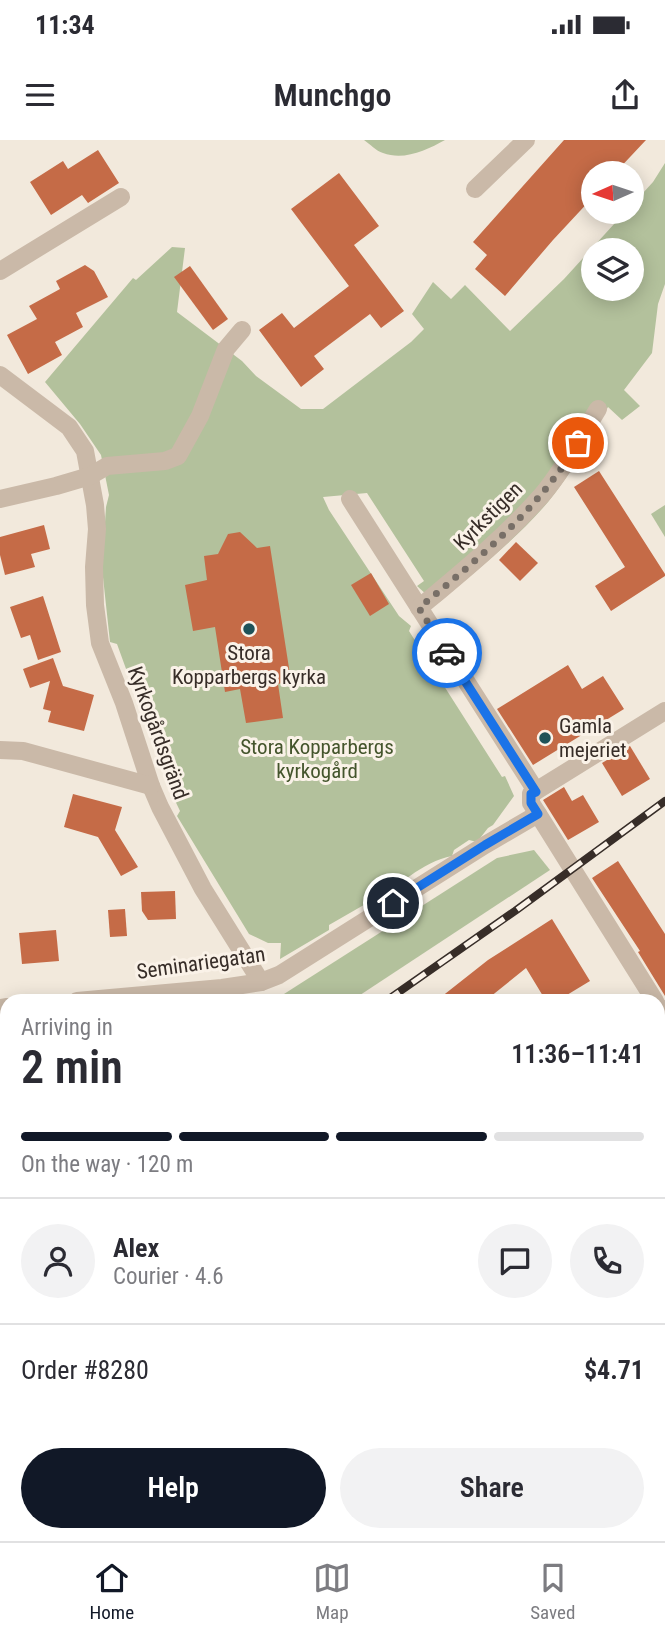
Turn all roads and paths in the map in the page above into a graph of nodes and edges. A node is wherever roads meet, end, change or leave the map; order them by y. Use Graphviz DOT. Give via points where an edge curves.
graph roads {
  1 [pos="526,140"];
  2 [pos="475,189"];
  3 [pos="121,197"];
  4 [pos="0,271"];
  5 [pos="242,330"];
  6 [pos="0,375"];
  7 [pos="598,409"];
  8 [pos="90,477"];
  9 [pos="0,499"];
  10 [pos="349,499"];
  11 [pos="419,608"];
  12 [pos="665,711"];
  13 [pos="0,750"];
  14 [pos="151,786"];
  15 [pos="536,792"];
  16 [pos="538,814"];
  17 [pos="261,982"];
  18 [pos="155,994"];
  19 [pos="651,994"];
  1 -- 2 [label="street"];
  3 -- 4 [label="street"];
  5 -- 8 [label="street" via="226,349 200,416 178,456 107,466"];
  6 -- 8 [label="street, Kyrkogårdsgränd" via="69,427 85,452"];
  7 -- 11 [label="street, Kyrkstigen" via="543,494 485,553"];
  8 -- 9 [label="street"];
  8 -- 14 [label="street, Kyrkogårdsgränd" via="97,529 94,567 100,643"];
  10 -- 11 [label="street"];
  11 -- 15 [label="street"];
  12 -- 15 [label="street"];
  13 -- 14 [label="street" via="23,751"];
  14 -- 17 [label="street, Kyrkogårdsgränd" via="203,889"];
  15 -- 16 [label="street" via="531,794 531,803"];
  16 -- 17 [label="street, Seminariegatan"];
  16 -- 19 [label="street"];
  17 -- 18 [label="street, Seminariegatan"];
}
